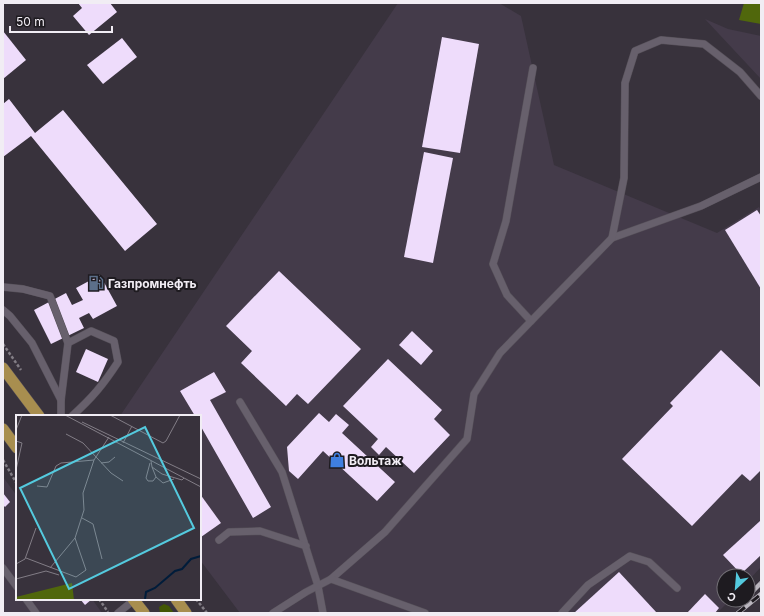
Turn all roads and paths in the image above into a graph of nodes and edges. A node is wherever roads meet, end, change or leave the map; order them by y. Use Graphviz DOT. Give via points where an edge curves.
graph roads {
  1 [pos="532,68"];
  2 [pos="761,96"];
  3 [pos="761,177"];
  4 [pos="612,238"];
  5 [pos="3,288"];
  6 [pos="3,310"];
  7 [pos="531,321"];
  8 [pos="68,343"];
  9 [pos="3,368"];
  10 [pos="61,400"];
  11 [pos="240,402"];
  12 [pos="38,415"];
  13 [pos="61,415"];
  14 [pos="73,415"];
  15 [pos="3,429"];
  16 [pos="16,447"];
  17 [pos="3,460"];
  18 [pos="16,482"];
  19 [pos="219,540"];
  20 [pos="306,546"];
  21 [pos="3,568"];
  22 [pos="332,579"];
  23 [pos="16,586"];
  24 [pos="318,586"];
  25 [pos="677,588"];
  26 [pos="27,600"];
  27 [pos="100,600"];
  28 [pos="134,600"];
  29 [pos="177,600"];
  30 [pos="197,600"];
  31 [pos="36,613"];
  32 [pos="109,613"];
  33 [pos="118,613"];
  34 [pos="144,613"];
  35 [pos="186,613"];
  36 [pos="207,613"];
  37 [pos="272,613"];
  38 [pos="324,613"];
  39 [pos="425,613"];
  40 [pos="562,613"];
  1 -- 7 [label="lane" via="506,221 493,264 507,295"];
  2 -- 4 [label="lane" via="740,72 704,44 661,40 635,51 625,83 624,178"];
  3 -- 4 [label="lane" via="701,206"];
  4 -- 7 [label="lane"];
  5 -- 8 [label="lane" via="23,288 50,296"];
  6 -- 10 [label="lane" via="32,344"];
  7 -- 22 [label="lane" via="500,353 474,394 467,440 385,532"];
  8 -- 10 [label="lane"];
  8 -- 14 [label="lane" via="91,331 114,341 118,362 105,383"];
  9 -- 12 [label="main road"];
  10 -- 13 [label="lane"];
  11 -- 20 [label="lane" via="282,472"];
  15 -- 16 [label="main road"];
  17 -- 18 [label="path"];
  19 -- 20 [label="lane" via="229,532 260,531"];
  20 -- 24 [label="lane"];
  21 -- 23 [label="lane"];
  22 -- 24 [label="lane"];
  22 -- 39 [label="lane"];
  24 -- 37 [label="lane"];
  24 -- 38 [label="lane"];
  25 -- 40 [label="lane" via="649,562 630,556 588,586"];
  26 -- 31 [label="lane"];
  27 -- 32 [label="path"];
  28 -- 33 [label="lane"];
  28 -- 34 [label="main road"];
  29 -- 35 [label="main road"];
  30 -- 36 [label="path"];
}
